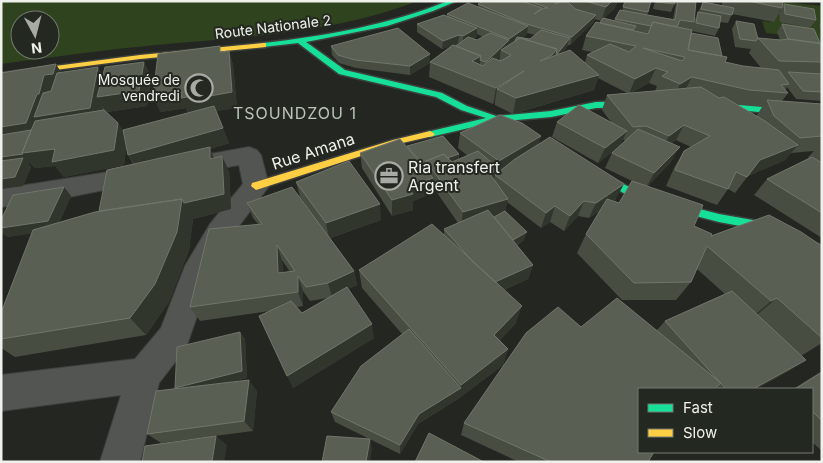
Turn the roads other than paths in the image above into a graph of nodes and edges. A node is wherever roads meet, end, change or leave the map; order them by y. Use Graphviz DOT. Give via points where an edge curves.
graph roads {
  1 [pos="454,1"];
  2 [pos="300,41"];
  3 [pos="1,75"];
  4 [pos="696,101"];
  5 [pos="651,103"];
  6 [pos="822,115"];
  7 [pos="495,119"];
  8 [pos="512,128"];
  9 [pos="578,163"];
  10 [pos="256,186"];
  11 [pos="1,198"];
  12 [pos="822,252"];
  13 [pos="144,375"];
  14 [pos="1,393"];
  15 [pos="120,462"];
  1 -- 2 [label="street, Route Nationale 2" via="394,23"];
  2 -- 3 [label="street, Route Nationale 2"];
  2 -- 7 [label="street" via="342,72 439,95"];
  4 -- 6 [label="street"];
  5 -- 7 [label="street, Rue Amana" via="596,105 551,114"];
  7 -- 8 [label="street"];
  7 -- 10 [label="street, Rue Amana" via="396,142"];
  9 -- 12 [label="street" via="642,198 719,218 780,228"];
  10 -- 11 [label="street" via="248,155"];
  10 -- 13 [label="street" via="220,231 200,266 174,337"];
  13 -- 14 [label="street"];
  13 -- 15 [label="street"];
}
